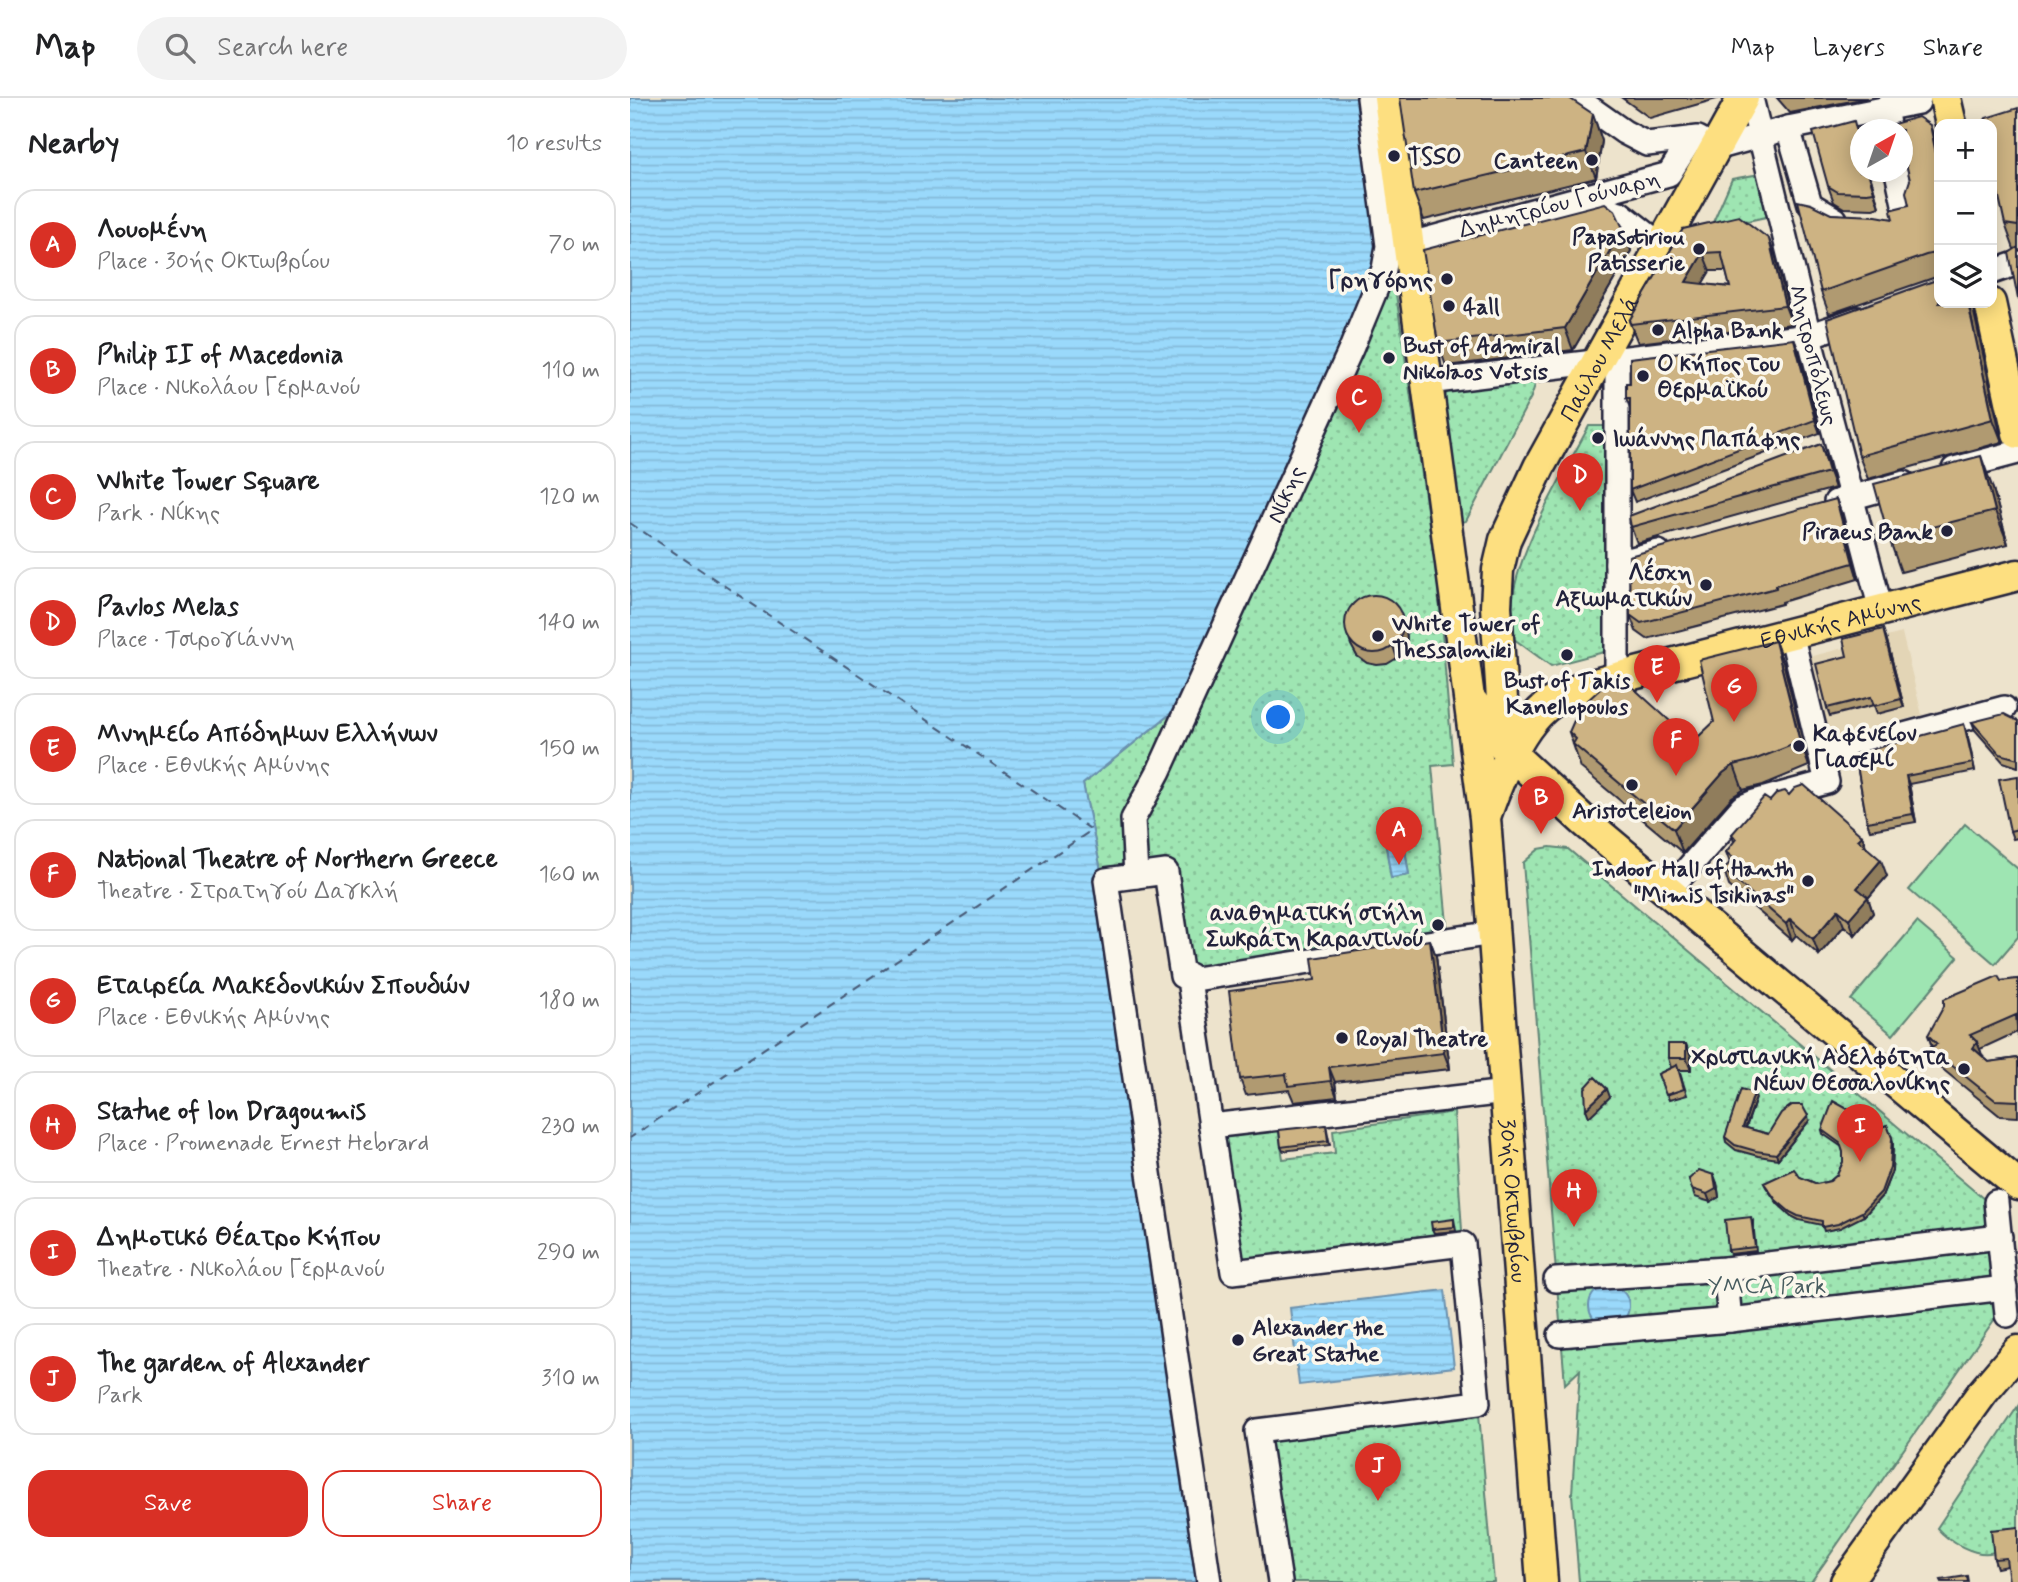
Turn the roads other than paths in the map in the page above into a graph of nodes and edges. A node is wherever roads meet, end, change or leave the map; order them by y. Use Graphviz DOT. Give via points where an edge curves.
graph roads {
  1 [pos="1369,98"];
  2 [pos="1390,98"];
  3 [pos="1576,98"];
  4 [pos="1743,98"];
  5 [pos="1751,98"];
  6 [pos="1919,98"];
  7 [pos="1945,98"];
  8 [pos="1595,105"];
  9 [pos="1887,119"];
  10 [pos="1950,119"];
  11 [pos="1850,122"];
  12 [pos="1788,128"];
  13 [pos="1759,135"];
  14 [pos="1703,144"];
  15 [pos="1899,182"];
  16 [pos="1904,204"];
  17 [pos="1852,222"];
  18 [pos="1662,246"];
  19 [pos="1411,252"];
  20 [pos="2018,263"];
  21 [pos="1997,270"];
  22 [pos="1991,308"];
  23 [pos="1874,313"];
  24 [pos="1809,336"];
  25 [pos="1607,362"];
  26 [pos="1428,382"];
  27 [pos="2013,387"];
  28 [pos="2018,433"];
  29 [pos="1836,442"];
  30 [pos="1814,450"];
  31 [pos="2018,452"];
  32 [pos="1850,498"];
  33 [pos="1812,509"];
  34 [pos="1682,545"];
  35 [pos="1618,564"];
  36 [pos="2018,575"];
  37 [pos="1881,610"];
  38 [pos="1791,633"];
  39 [pos="1617,678"];
  40 [pos="1469,694"];
  41 [pos="2004,708"];
  42 [pos="1512,755"];
  43 [pos="1822,757"];
  44 [pos="1485,818"];
  45 [pos="1136,876"];
  46 [pos="1667,892"];
  47 [pos="1494,933"];
  48 [pos="1189,980"];
  49 [pos="1506,1092"];
  50 [pos="1211,1126"];
  51 [pos="1984,1156"];
  52 [pos="2018,1160"];
  53 [pos="2007,1194"];
  54 [pos="2000,1237"];
  55 [pos="1725,1269"];
  56 [pos="1556,1280"];
  57 [pos="2005,1288"];
  58 [pos="2007,1315"];
  59 [pos="1730,1320"];
  60 [pos="1560,1335"];
  61 [pos="2015,1355"];
  62 [pos="1209,1582"];
  63 [pos="1280,1582"];
  64 [pos="1542,1582"];
  65 [pos="1846,1582"];
  1 -- 45 [label="street, Νίκης" via="1388,246 1384,269 1233,609 1133,819"];
  2 -- 19 [label="main road"];
  3 -- 8 [label="street"];
  4 -- 14 [label="main road, Παύλου Μελά"];
  5 -- 13 [label="street, Μητροπόλεως"];
  6 -- 9 [label="street"];
  7 -- 10 [label="main road"];
  8 -- 14 [label="street" via="1624,132 1647,145"];
  11 -- 12 [label="street"];
  12 -- 13 [label="street"];
  12 -- 17 [label="street" via="1811,204 1840,222"];
  13 -- 14 [label="street"];
  13 -- 24 [label="street, Μητροπόλεως"];
  14 -- 18 [label="main road, Παύλου Μελά"];
  14 -- 19 [label="street, Δημητρίου Γούναρη" via="1669,174"];
  15 -- 16 [label="street"];
  18 -- 19 [label="street, Δημητρίου Γούναρη" via="1620,212 1606,209"];
  18 -- 25 [label="main road, Παύλου Μελά"];
  19 -- 26 [label="main road"];
  20 -- 21 [label="street"];
  22 -- 27 [label="main road"];
  23 -- 24 [label="street"];
  24 -- 25 [label="street"];
  24 -- 29 [label="street, Μητροπόλεως"];
  25 -- 26 [label="street"];
  25 -- 35 [label="street" via="1626,521"];
  25 -- 42 [label="main road, Παύλου Μελά" via="1527,491 1501,554 1496,625 1503,715"];
  26 -- 40 [label="main road"];
  27 -- 28 [label="main road"];
  29 -- 30 [label="street"];
  29 -- 32 [label="street, Μητροπόλεως"];
  31 -- 32 [label="street"];
  32 -- 33 [label="street"];
  32 -- 37 [label="street, Μητροπόλεως"];
  34 -- 35 [label="street"];
  35 -- 39 [label="street"];
  36 -- 37 [label="main road, Εθνικής Αμύνης"];
  37 -- 38 [label="main road, Εθνικής Αμύνης"];
  38 -- 39 [label="main road, Εθνικής Αμύνης"];
  38 -- 43 [label="street"];
  39 -- 42 [label="main road, Εθνικής Αμύνης" via="1550,704"];
  40 -- 42 [label="main road"];
  40 -- 44 [label="main road"];
  41 -- 43 [label="street"];
  42 -- 44 [label="main road, Εθνικής Αμύνης"];
  42 -- 46 [label="main road"];
  43 -- 46 [label="street" via="1827,782 1742,807"];
  44 -- 47 [label="main road, 30ής Οκτωβρίου"];
  45 -- 48 [label="street" via="1166,872 1182,976 1189,975"];
  45 -- 62 [label="street" via="1106,880"];
  46 -- 51 [label="main road"];
  47 -- 48 [label="street"];
  47 -- 49 [label="main road, 30ής Οκτωβρίου"];
  48 -- 50 [label="street"];
  49 -- 50 [label="street"];
  49 -- 64 [label="main road, 30ής Οκτωβρίου"];
  50 -- 63 [label="street" via="1233,1272 1463,1244 1478,1403 1257,1431"];
  51 -- 52 [label="main road"];
  51 -- 53 [label="main road"];
  53 -- 54 [label="street"];
  54 -- 55 [label="street"];
  54 -- 57 [label="street"];
  55 -- 56 [label="street"];
  55 -- 59 [label="street"];
  57 -- 58 [label="street"];
  57 -- 59 [label="street"];
  59 -- 60 [label="street"];
  61 -- 65 [label="main road" via="1976,1401"];
}
